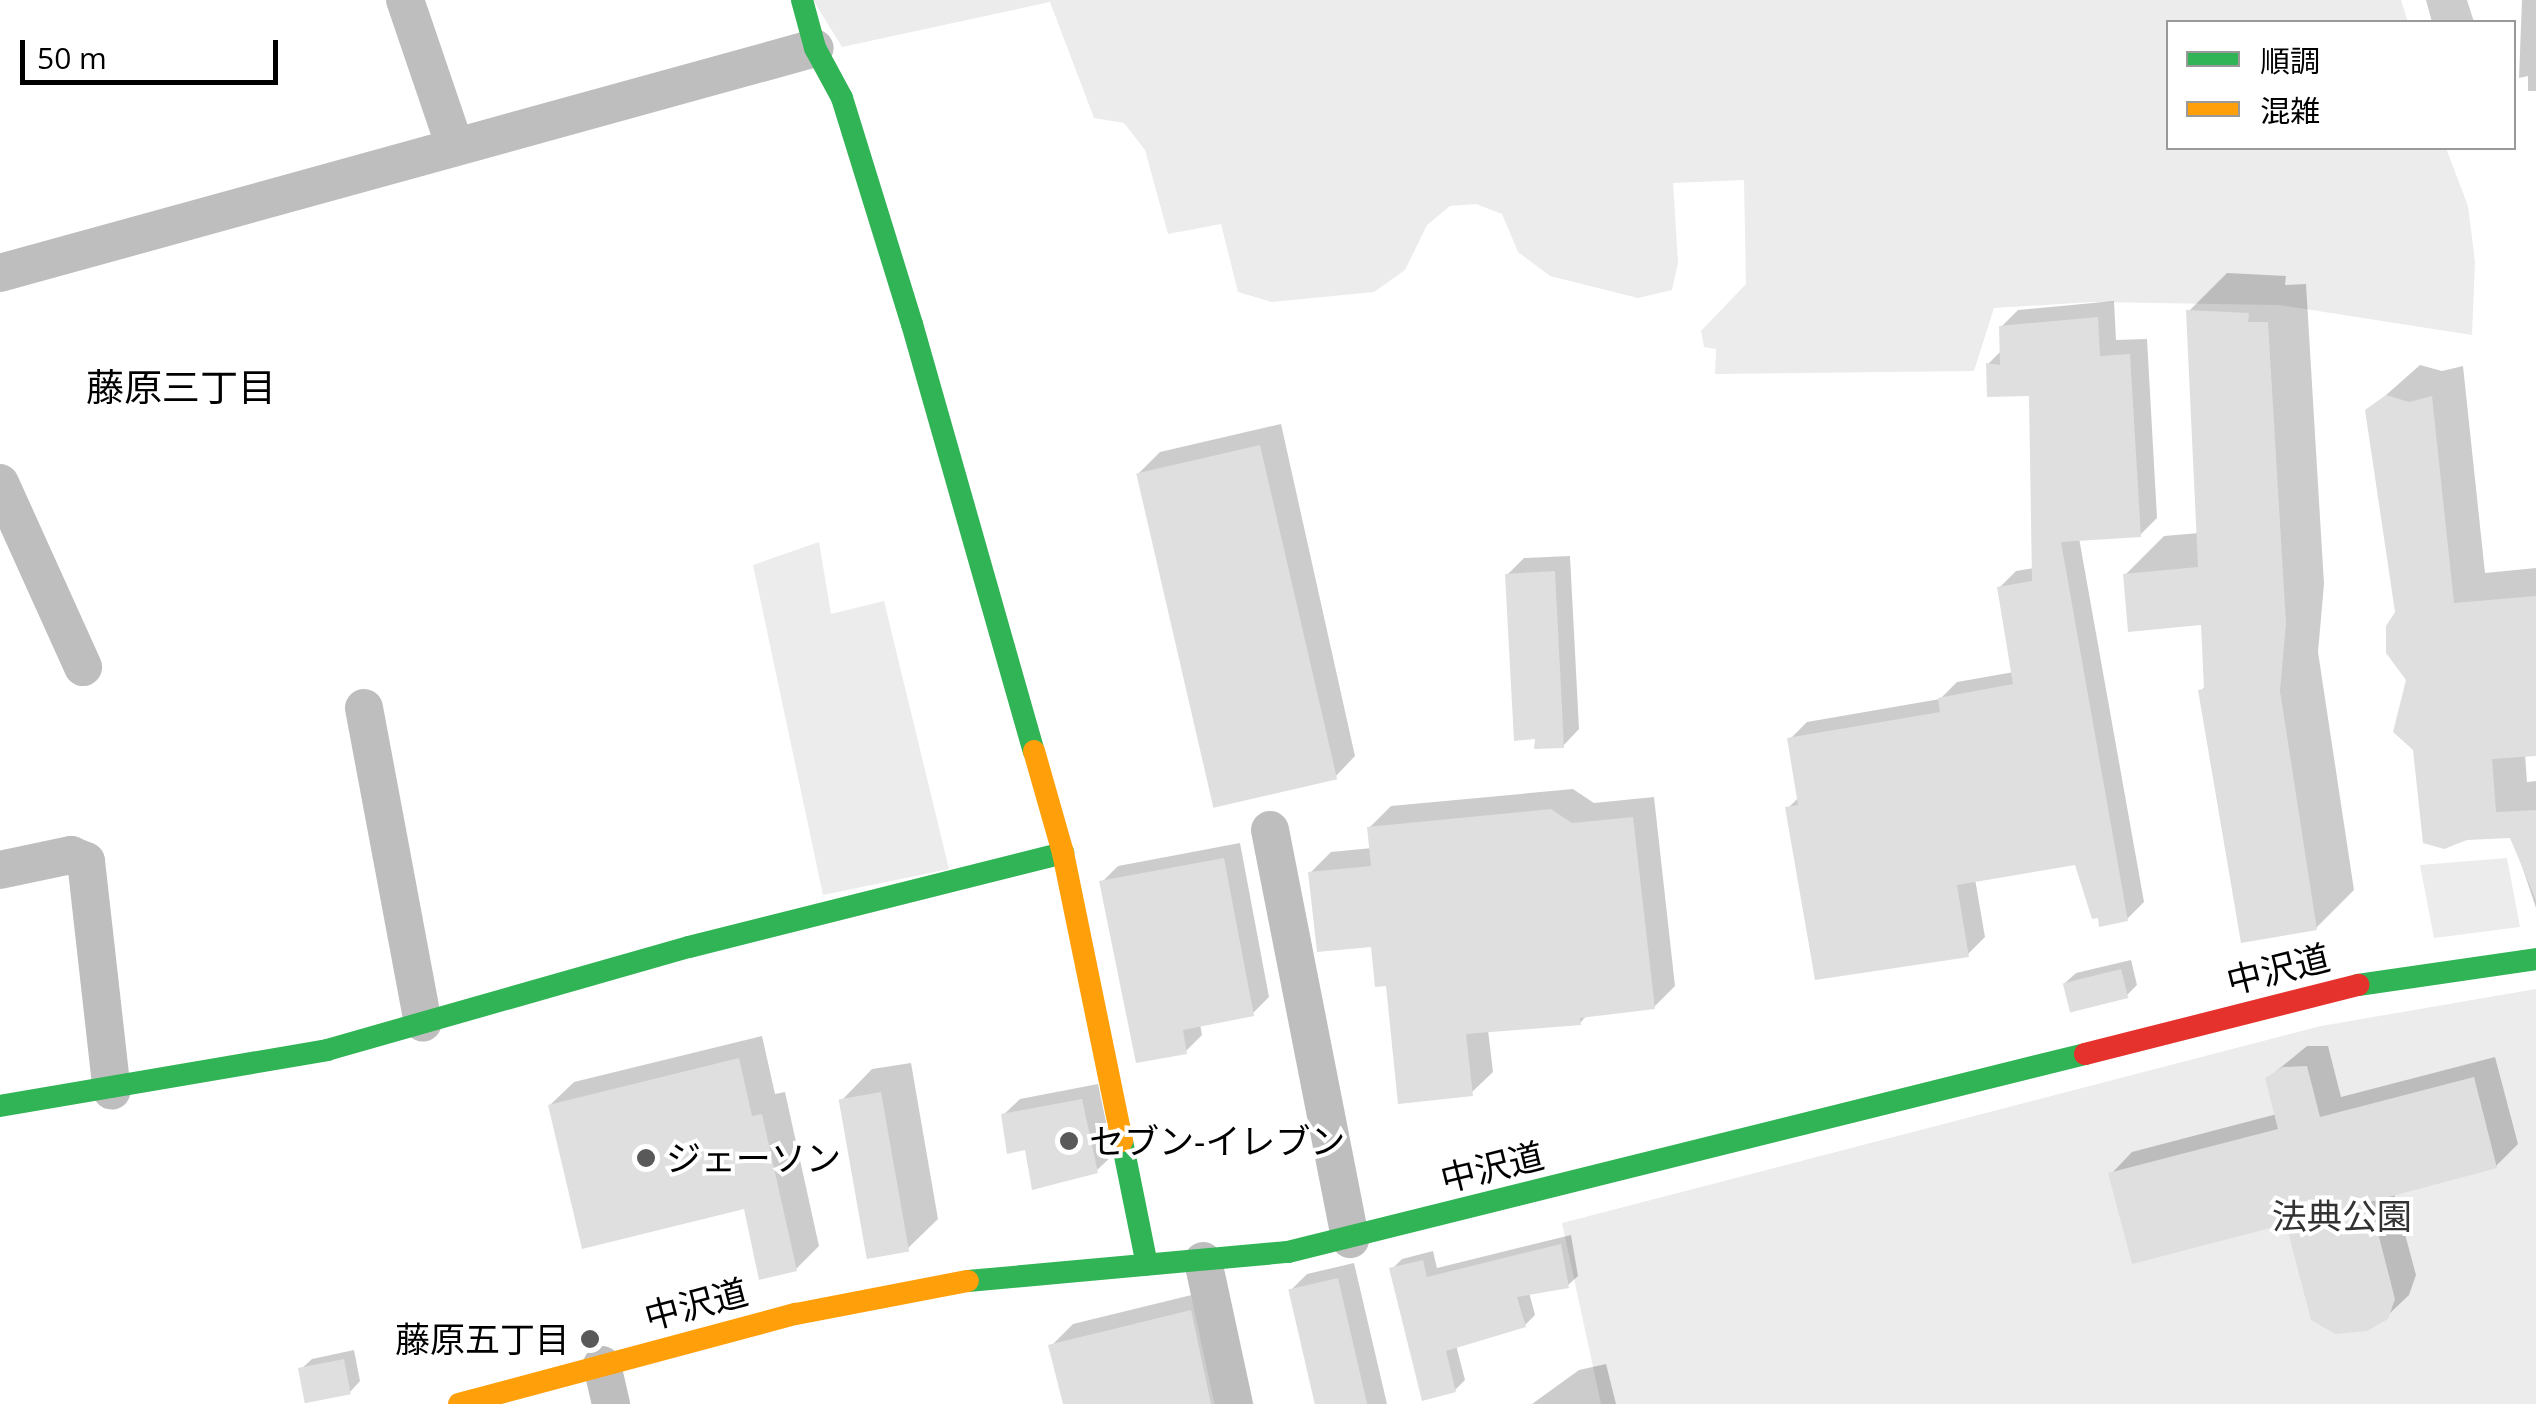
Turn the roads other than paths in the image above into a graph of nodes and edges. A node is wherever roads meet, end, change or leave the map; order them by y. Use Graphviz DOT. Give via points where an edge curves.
graph roads {
  1 [pos="405,0"];
  2 [pos="802,0"];
  3 [pos="815,48"];
  4 [pos="455,147"];
  5 [pos="0,273"];
  6 [pos="0,483"];
  7 [pos="83,667"];
  8 [pos="364,708"];
  9 [pos="1270,830"];
  10 [pos="1063,853"];
  11 [pos="0,870"];
  12 [pos="2536,959"];
  13 [pos="423,1023"];
  14 [pos="112,1091"];
  15 [pos="0,1106"];
  16 [pos="1350,1240"];
  17 [pos="1203,1260"];
  18 [pos="1147,1266"];
  19 [pos="602,1365"];
  20 [pos="459,1404"];
  21 [pos="611,1404"];
  22 [pos="1234,1404"];
  1 -- 4 [label="street"];
  2 -- 3 [label="street"];
  3 -- 4 [label="street"];
  3 -- 10 [label="street" via="842,98 906,305"];
  4 -- 5 [label="street"];
  6 -- 7 [label="street"];
  8 -- 13 [label="street"];
  9 -- 16 [label="street"];
  10 -- 13 [label="street" via="689,947"];
  10 -- 18 [label="street"];
  11 -- 14 [label="street" via="71,856 86,861"];
  12 -- 16 [label="street, 中沢道" via="2388,978"];
  13 -- 14 [label="street" via="326,1050"];
  14 -- 15 [label="street"];
  16 -- 17 [label="street, 中沢道"];
  17 -- 18 [label="street, 中沢道"];
  17 -- 22 [label="street"];
  18 -- 19 [label="street, 中沢道" via="949,1282"];
  19 -- 20 [label="street, 中沢道"];
  19 -- 21 [label="street"];
}
